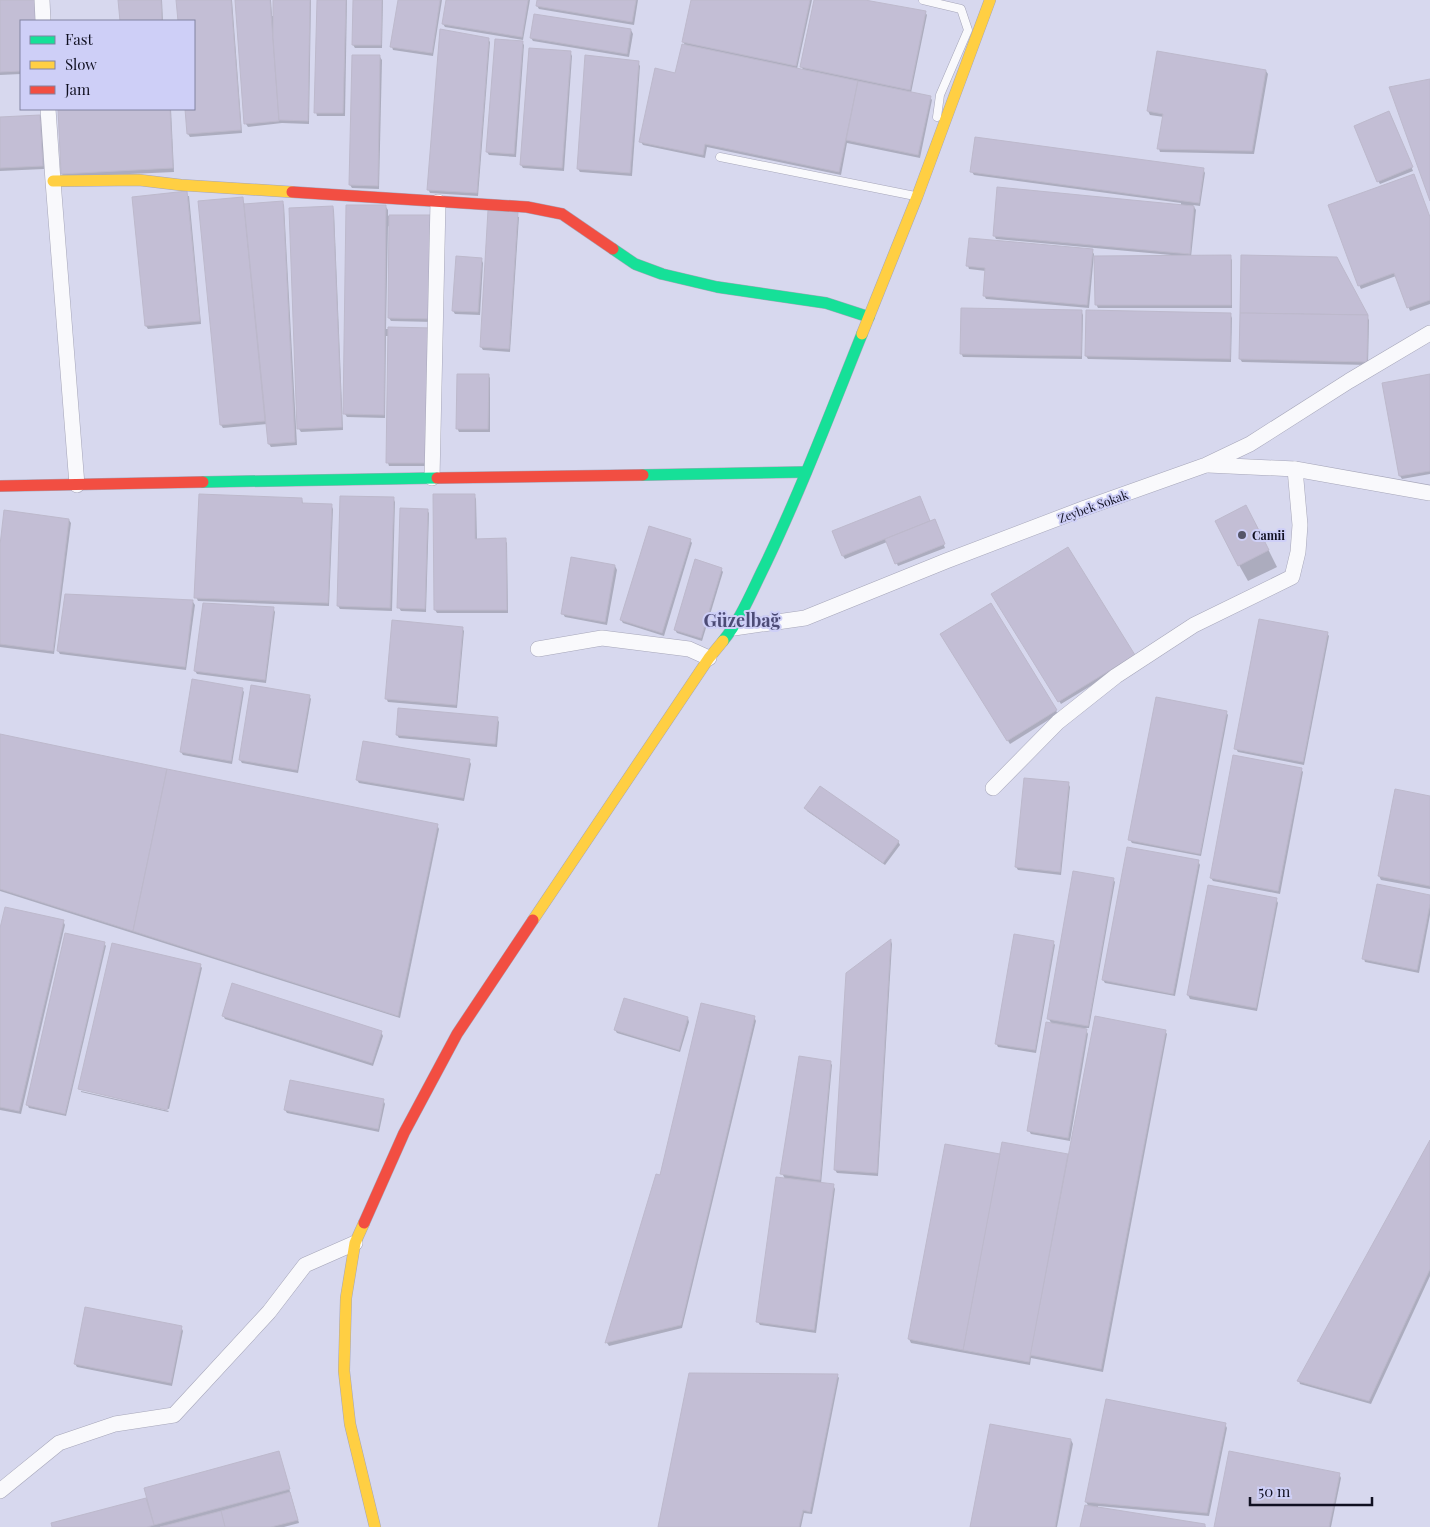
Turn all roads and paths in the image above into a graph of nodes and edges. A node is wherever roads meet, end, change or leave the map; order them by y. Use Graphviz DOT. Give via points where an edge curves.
graph roads {
  1 [pos="42,0"];
  2 [pos="923,0"];
  3 [pos="990,0"];
  4 [pos="43,20"];
  5 [pos="48,110"];
  6 [pos="933,152"];
  7 [pos="720,156"];
  8 [pos="52,181"];
  9 [pos="917,197"];
  10 [pos="438,202"];
  11 [pos="869,317"];
  12 [pos="1430,333"];
  13 [pos="1206,465"];
  14 [pos="1295,470"];
  15 [pos="806,472"];
  16 [pos="432,478"];
  17 [pos="77,485"];
  18 [pos="0,486"];
  19 [pos="1430,493"];
  20 [pos="734,628"];
  21 [pos="538,649"];
  22 [pos="709,658"];
  23 [pos="993,788"];
  24 [pos="355,1244"];
  25 [pos="0,1491"];
  26 [pos="375,1527"];
  1 -- 4 [label="street"];
  2 -- 6 [label="lane" via="960,9 968,30 940,95"];
  3 -- 6 [label="street"];
  5 -- 8 [label="street"];
  6 -- 9 [label="street"];
  7 -- 9 [label="lane"];
  8 -- 10 [label="street" via="139,180"];
  8 -- 17 [label="street"];
  9 -- 11 [label="street"];
  10 -- 11 [label="street" via="528,207 562,214 635,264 662,274 717,287 826,304"];
  10 -- 16 [label="street"];
  11 -- 15 [label="street"];
  12 -- 13 [label="street, Zeybek Sokak" via="1250,444"];
  13 -- 14 [label="street"];
  13 -- 20 [label="street, Zeybek Sokak" via="946,561 805,618"];
  14 -- 19 [label="street"];
  14 -- 23 [label="street" via="1300,525 1292,577 1194,625 1116,676 1058,722"];
  15 -- 16 [label="street"];
  15 -- 20 [label="street"];
  16 -- 17 [label="street"];
  17 -- 18 [label="street"];
  20 -- 22 [label="street"];
  21 -- 22 [label="street" via="602,638 689,649"];
  22 -- 24 [label="street" via="457,1034 404,1133"];
  24 -- 25 [label="street" via="305,1265 269,1312 174,1415 114,1424 59,1443"];
  24 -- 26 [label="street" via="346,1298 344,1371 350,1424"];
}
